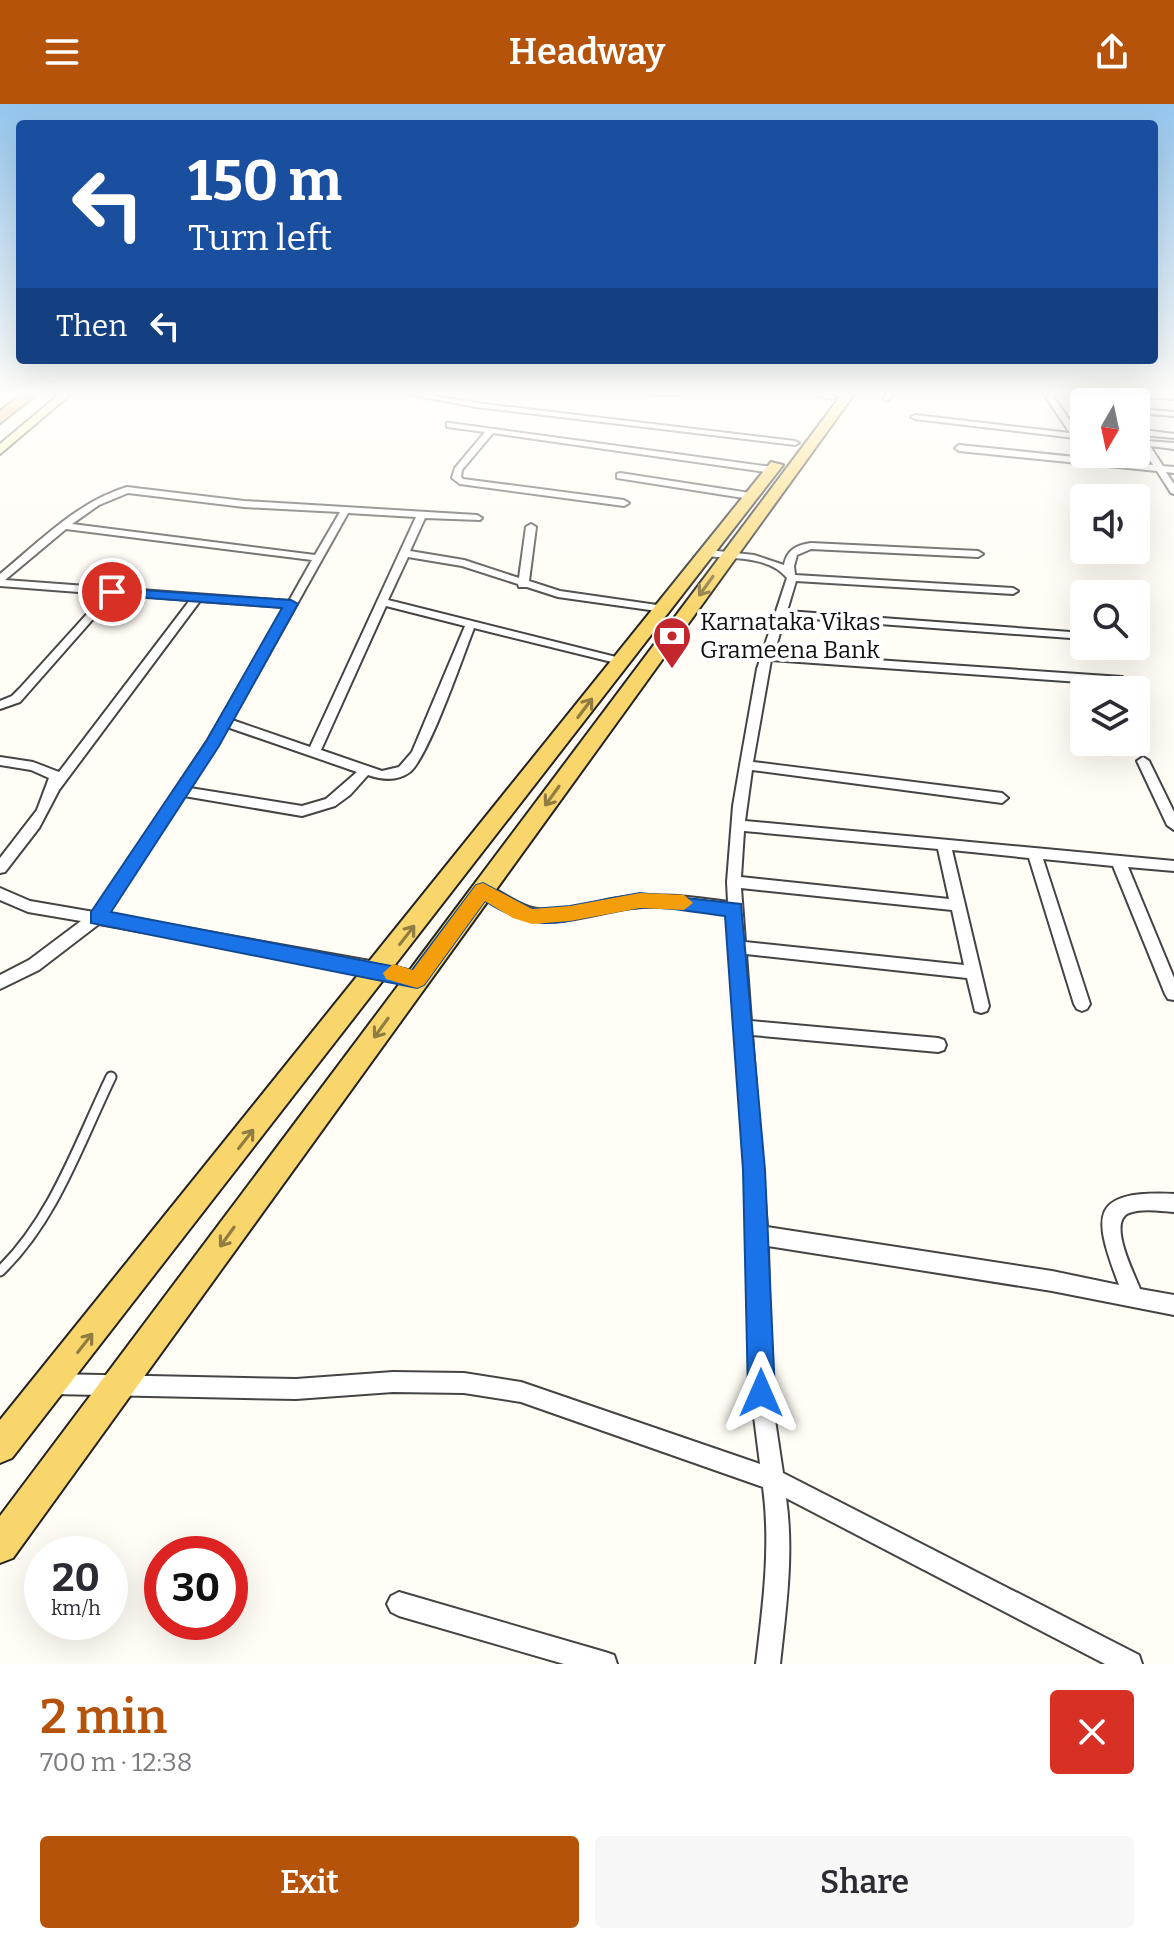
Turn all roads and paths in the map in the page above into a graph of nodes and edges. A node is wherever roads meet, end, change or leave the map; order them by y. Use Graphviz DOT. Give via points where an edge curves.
graph roads {
  1 [pos="461,466"];
  2 [pos="742,466"];
  3 [pos="776,466"];
  4 [pos="787,466"];
  5 [pos="1129,466"];
  6 [pos="1157,466"];
  7 [pos="1159,469"];
  8 [pos="772,470"];
  9 [pos="1174,470"];
  10 [pos="620,476"];
  11 [pos="1174,491"];
  12 [pos="759,498"];
  13 [pos="624,503"];
  14 [pos="345,511"];
  15 [pos="422,515"];
  16 [pos="477,518"];
  17 [pos="66,526"];
  18 [pos="531,527"];
  19 [pos="404,553"];
  20 [pos="718,554"];
  21 [pos="978,554"];
  22 [pos="317,558"];
  23 [pos="790,575"];
  24 [pos="0,581"];
  25 [pos="523,585"];
  26 [pos="1013,591"];
  27 [pos="112,592"];
  28 [pos="197,598"];
  29 [pos="382,602"];
  30 [pos="291,604"];
  31 [pos="664,609"];
  32 [pos="781,614"];
  33 [pos="470,626"];
  34 [pos="1070,635"];
  35 [pos="767,656"];
  36 [pos="620,661"];
  37 [pos="1070,677"];
  38 [pos="0,705"];
  39 [pos="225,722"];
  40 [pos="314,752"];
  41 [pos="0,761"];
  42 [pos="1143,761"];
  43 [pos="746,765"];
  44 [pos="366,770"];
  45 [pos="55,787"];
  46 [pos="181,791"];
  47 [pos="1002,798"];
  48 [pos="738,825"];
  49 [pos="1174,825"];
  50 [pos="944,845"];
  51 [pos="1035,855"];
  52 [pos="1119,863"];
  53 [pos="1174,866"];
  54 [pos="0,868"];
  55 [pos="734,882"];
  56 [pos="483,890"];
  57 [pos="0,894"];
  58 [pos="956,905"];
  59 [pos="734,909"];
  60 [pos="98,917"];
  61 [pos="736,947"];
  62 [pos="381,969"];
  63 [pos="972,972"];
  64 [pos="417,979"];
  65 [pos="0,982"];
  66 [pos="1173,994"];
  67 [pos="1082,1004"];
  68 [pos="981,1006"];
  69 [pos="742,1027"];
  70 [pos="938,1045"];
  71 [pos="111,1077"];
  72 [pos="1174,1203"];
  73 [pos="758,1235"];
  74 [pos="0,1271"];
  75 [pos="1134,1297"];
  76 [pos="1174,1305"];
  77 [pos="53,1384"];
  78 [pos="118,1385"];
  79 [pos="0,1446"];
  80 [pos="774,1480"];
  81 [pos="0,1545"];
  82 [pos="399,1604"];
  83 [pos="605,1664"];
  84 [pos="768,1664"];
  85 [pos="1130,1664"];
  1 -- 13 [label="street" via="456,478 460,481"];
  2 -- 8 [label="street"];
  3 -- 8 [label="main road"];
  4 -- 12 [label="main road"];
  5 -- 7 [label="street"];
  6 -- 7 [label="street"];
  7 -- 9 [label="street"];
  7 -- 11 [label="street"];
  8 -- 12 [label="main road"];
  10 -- 12 [label="street"];
  12 -- 20 [label="main road"];
  14 -- 15 [label="street"];
  14 -- 17 [label="street" via="127,490"];
  14 -- 22 [label="street"];
  15 -- 16 [label="street"];
  15 -- 19 [label="street"];
  17 -- 22 [label="street"];
  17 -- 24 [label="street"];
  18 -- 25 [label="street"];
  19 -- 25 [label="street" via="464,563"];
  19 -- 29 [label="street"];
  20 -- 23 [label="street" via="765,562"];
  20 -- 31 [label="main road"];
  20 -- 56 [label="main road, one-way"];
  21 -- 23 [label="street" via="811,546 789,558"];
  22 -- 30 [label="street"];
  23 -- 26 [label="street"];
  23 -- 32 [label="street"];
  24 -- 27 [label="street"];
  25 -- 31 [label="street"];
  27 -- 28 [label="street"];
  27 -- 38 [label="street" via="24,691"];
  28 -- 30 [label="street"];
  28 -- 45 [label="street"];
  29 -- 33 [label="street"];
  29 -- 40 [label="street"];
  30 -- 39 [label="street"];
  31 -- 36 [label="main road"];
  32 -- 34 [label="street"];
  32 -- 35 [label="street"];
  33 -- 36 [label="street"];
  33 -- 44 [label="street" via="409,768 398,775"];
  35 -- 37 [label="street"];
  35 -- 43 [label="street"];
  62 -- 36 [label="main road, one-way"];
  39 -- 40 [label="street"];
  39 -- 46 [label="street"];
  40 -- 44 [label="street"];
  41 -- 45 [label="street" via="49,771 56,776"];
  42 -- 49 [label="street"];
  43 -- 47 [label="street"];
  43 -- 48 [label="street"];
  44 -- 46 [label="street" via="344,794 319,810"];
  45 -- 54 [label="street" via="45,809"];
  46 -- 60 [label="street"];
  48 -- 50 [label="street"];
  48 -- 55 [label="street"];
  50 -- 51 [label="street"];
  50 -- 58 [label="street"];
  51 -- 52 [label="street"];
  51 -- 67 [label="street"];
  52 -- 53 [label="street"];
  52 -- 66 [label="street"];
  55 -- 58 [label="street"];
  55 -- 59 [label="street"];
  56 -- 59 [label="street" via="532,916 640,901"];
  56 -- 64 [label="main road"];
  57 -- 60 [label="street" via="28,906"];
  58 -- 63 [label="street"];
  59 -- 61 [label="street"];
  60 -- 62 [label="street"];
  60 -- 65 [label="street" via="44,958"];
  61 -- 63 [label="street"];
  61 -- 69 [label="street"];
  62 -- 64 [label="street"];
  77 -- 62 [label="main road, one-way"];
  63 -- 68 [label="street"];
  64 -- 78 [label="main road, one-way"];
  69 -- 70 [label="street"];
  69 -- 73 [label="street"];
  71 -- 74 [label="lane" via="42,1216"];
  72 -- 75 [label="street" via="1126,1201 1110,1219"];
  73 -- 75 [label="street"];
  73 -- 80 [label="street" via="761,1393"];
  75 -- 76 [label="street"];
  77 -- 78 [label="street"];
  77 -- 79 [label="main road"];
  78 -- 80 [label="street" via="296,1389 464,1383 521,1392"];
  78 -- 81 [label="main road"];
  80 -- 84 [label="street" via="778,1575"];
  80 -- 85 [label="street"];
  82 -- 83 [label="street"];
}
